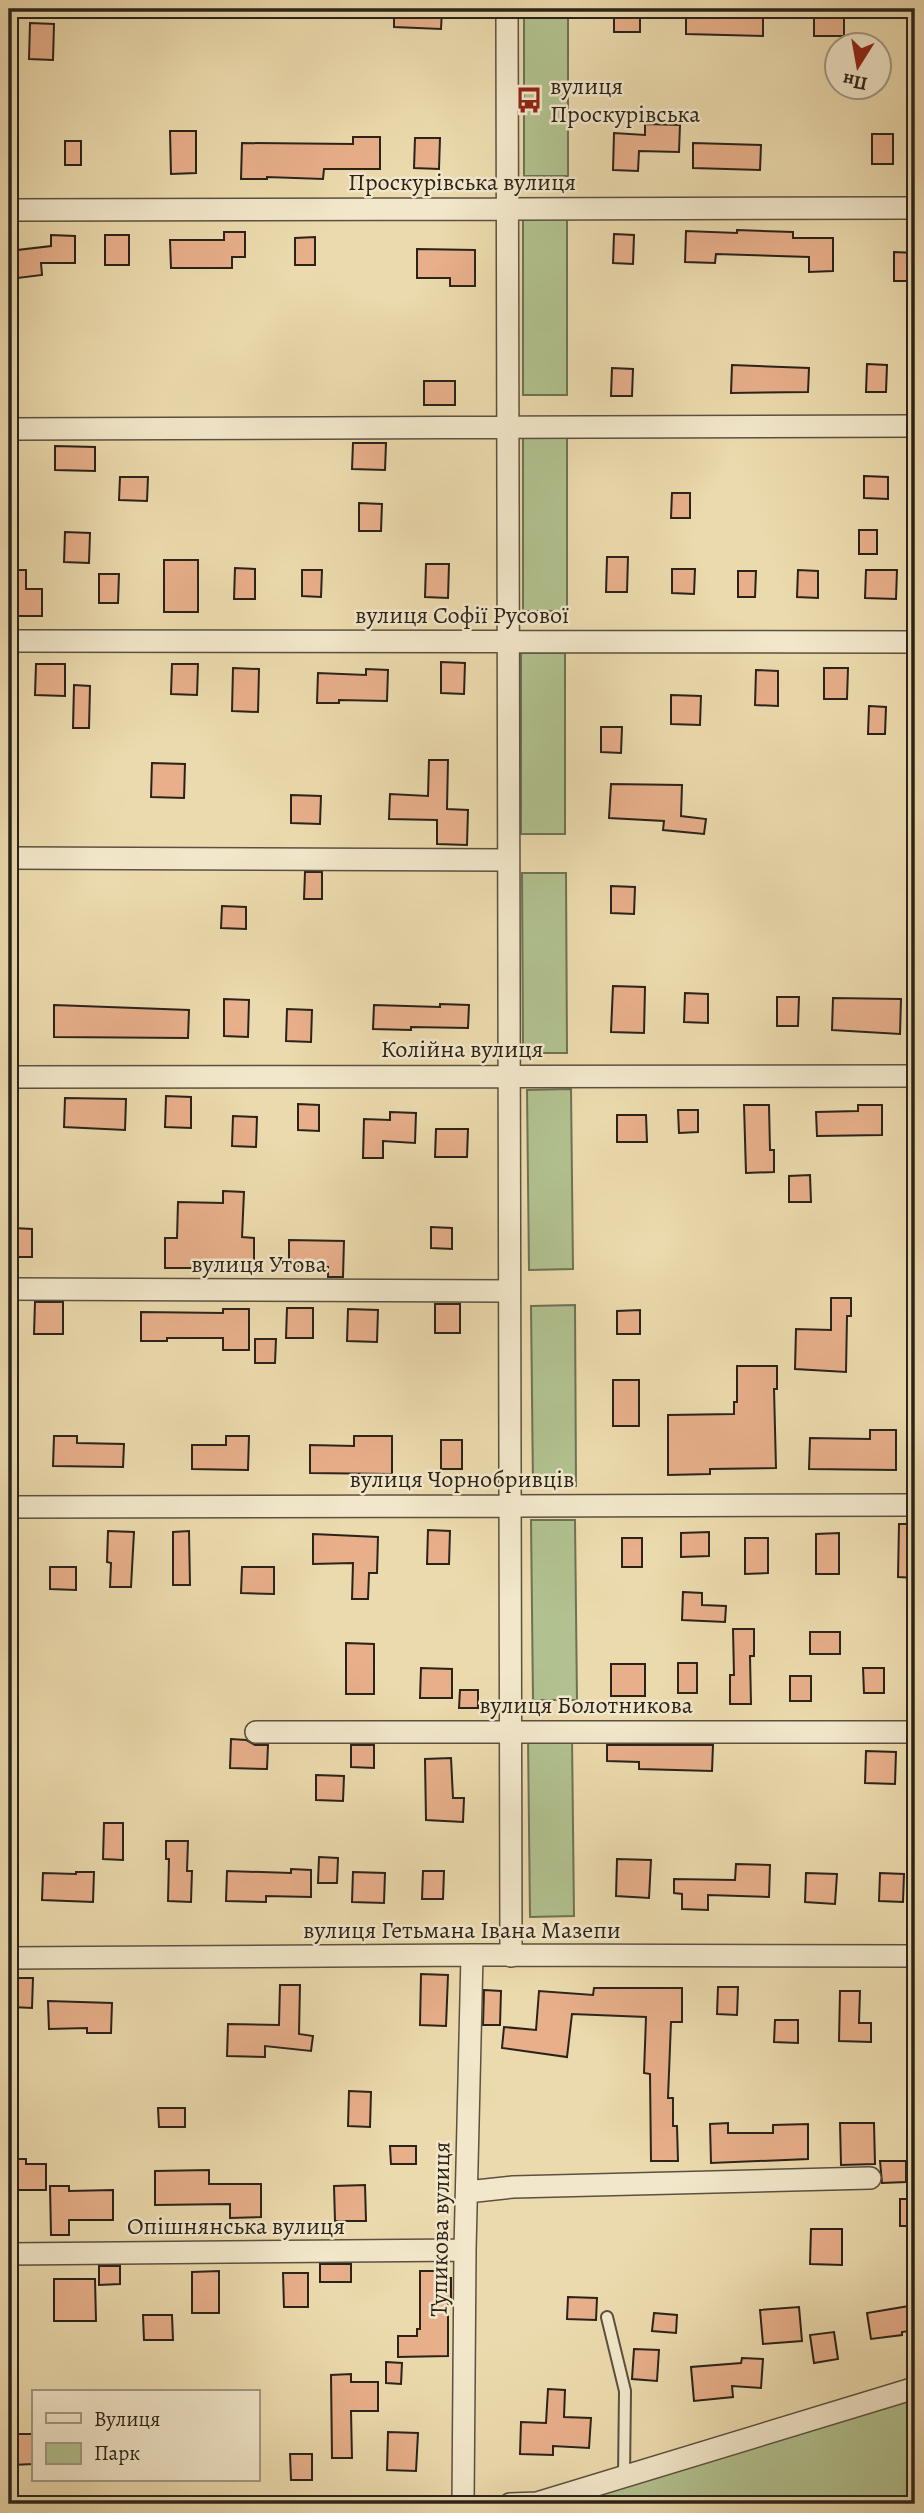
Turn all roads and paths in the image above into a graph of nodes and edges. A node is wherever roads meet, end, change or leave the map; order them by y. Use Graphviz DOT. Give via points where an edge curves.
graph roads {
  1 [pos="507,9"];
  2 [pos="507,208"];
  3 [pos="915,208"];
  4 [pos="9,209"];
  5 [pos="915,426"];
  6 [pos="508,428"];
  7 [pos="9,429"];
  8 [pos="9,641"];
  9 [pos="508,642"];
  10 [pos="915,642"];
  11 [pos="9,858"];
  12 [pos="509,860"];
  13 [pos="509,1075"];
  14 [pos="915,1076"];
  15 [pos="9,1077"];
  16 [pos="9,1289"];
  17 [pos="509,1291"];
  18 [pos="915,1505"];
  19 [pos="510,1506"];
  20 [pos="9,1507"];
  21 [pos="510,1730"];
  22 [pos="256,1732"];
  23 [pos="915,1732"];
  24 [pos="472,1955"];
  25 [pos="511,1955"];
  26 [pos="915,1956"];
  27 [pos="9,1958"];
  28 [pos="870,2178"];
  29 [pos="467,2192"];
  30 [pos="464,2250"];
  31 [pos="9,2254"];
  32 [pos="607,2317"];
  33 [pos="914,2395"];
  34 [pos="624,2477"];
  35 [pos="464,2504"];
  36 [pos="510,2504"];
  37 [pos="537,2504"];
  1 -- 2 [label="street"];
  2 -- 3 [label="street, Проскурівська вулиця"];
  2 -- 4 [label="street, Проскурівська вулиця"];
  2 -- 6 [label="street"];
  5 -- 6 [label="street"];
  6 -- 7 [label="street"];
  6 -- 9 [label="street"];
  8 -- 9 [label="street, вулиця Софії Русової"];
  9 -- 10 [label="street, вулиця Софії Русової"];
  9 -- 12 [label="street"];
  11 -- 12 [label="street"];
  12 -- 13 [label="street"];
  13 -- 14 [label="street, Колійна вулиця"];
  13 -- 15 [label="street, Колійна вулиця"];
  13 -- 17 [label="street"];
  16 -- 17 [label="street, вулиця Утова"];
  17 -- 19 [label="street"];
  18 -- 19 [label="street, вулиця Чорнобривців"];
  19 -- 20 [label="street, вулиця Чорнобривців"];
  19 -- 21 [label="street"];
  21 -- 22 [label="street, вулиця Болотникова"];
  21 -- 23 [label="street, вулиця Болотникова"];
  21 -- 25 [label="street"];
  24 -- 25 [label="street, вулиця Гетьмана Івана Мазепи"];
  24 -- 27 [label="street, вулиця Гетьмана Івана Мазепи"];
  24 -- 29 [label="street, Тупикова вулиця"];
  25 -- 26 [label="street, вулиця Гетьмана Івана Мазепи"];
  28 -- 29 [label="street"];
  29 -- 30 [label="street, Тупикова вулиця"];
  30 -- 31 [label="street, Опішнянська вулиця"];
  30 -- 35 [label="street, Тупикова вулиця"];
  32 -- 34 [label="lane" via="625,2390"];
  33 -- 34 [label="street"];
  34 -- 37 [label="street"];
  36 -- 37 [label="street"];
}
